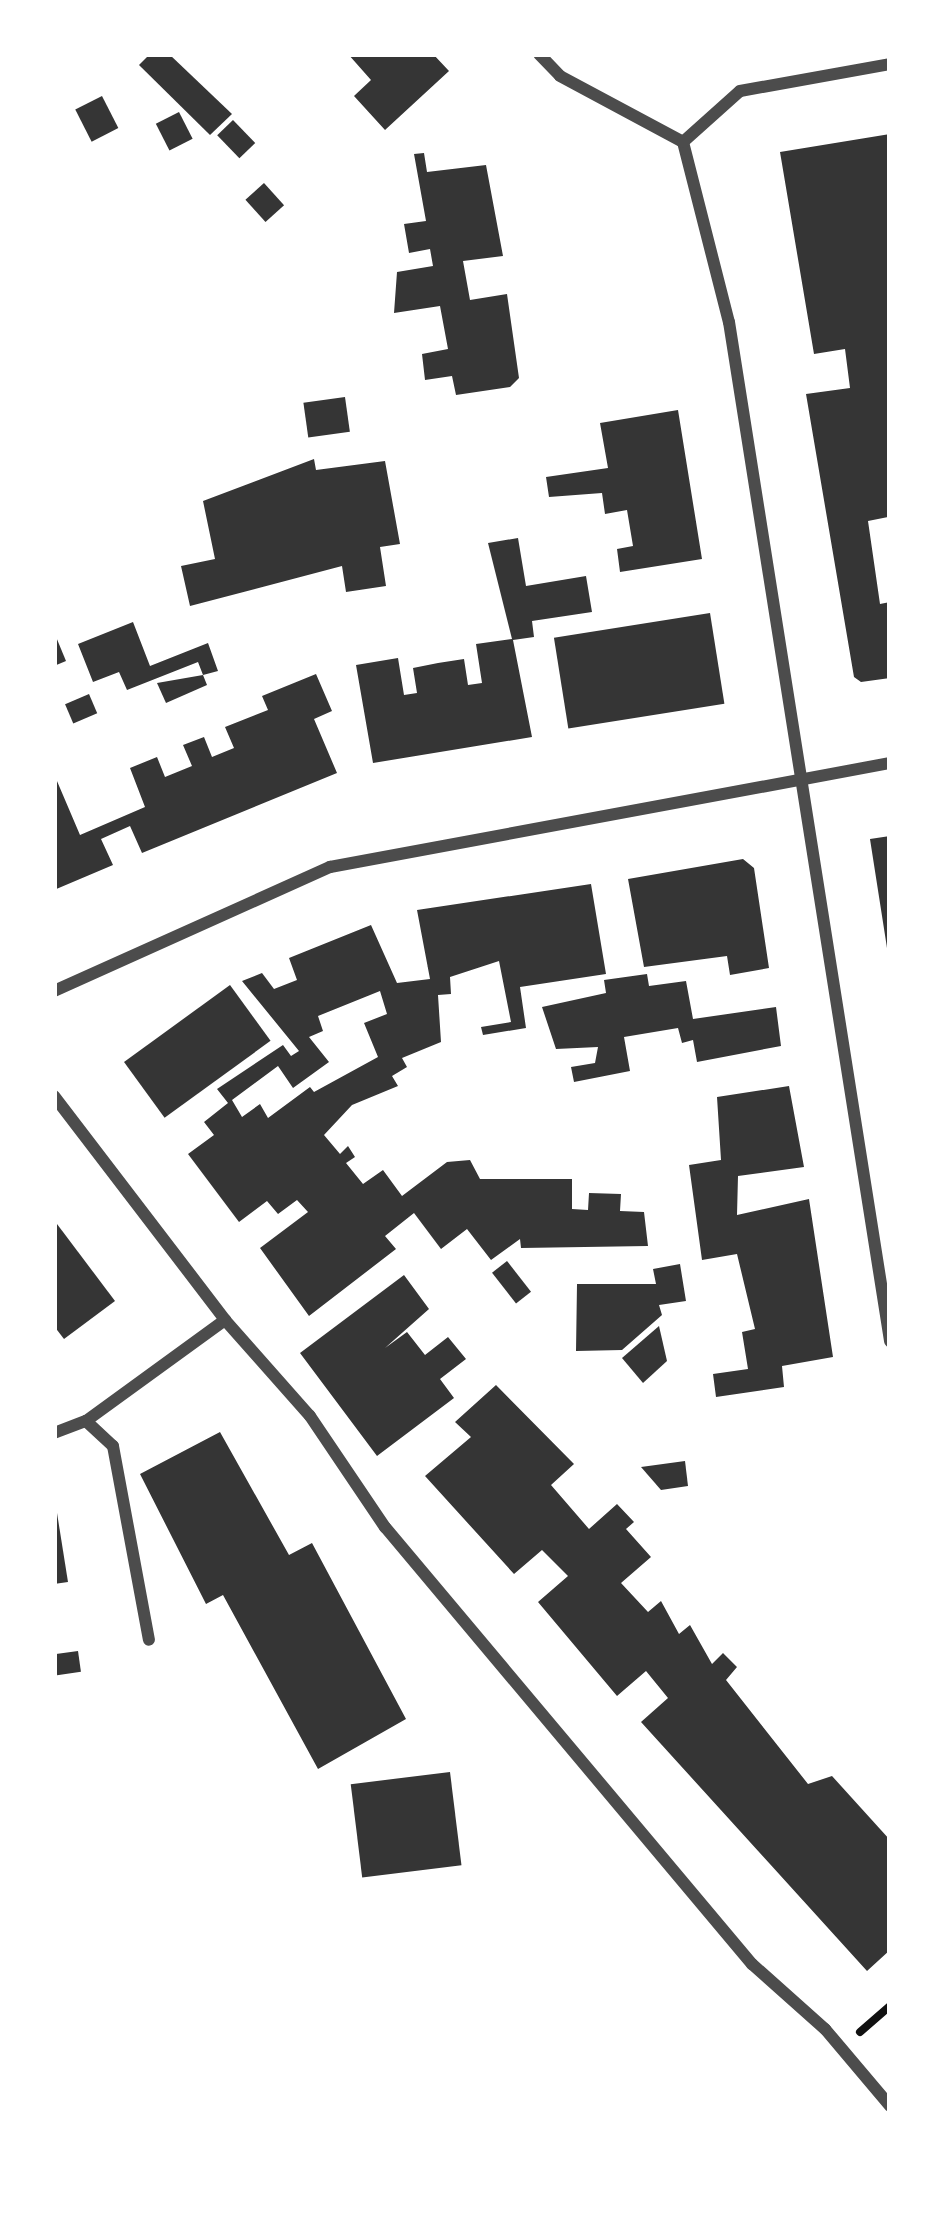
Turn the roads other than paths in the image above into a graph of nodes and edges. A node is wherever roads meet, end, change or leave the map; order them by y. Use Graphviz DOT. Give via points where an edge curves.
graph roads {
  1 [pos="538,54"];
  2 [pos="890,64"];
  3 [pos="683,142"];
  4 [pos="890,763"];
  5 [pos="799,778"];
  6 [pos="54,992"];
  7 [pos="54,1096"];
  8 [pos="225,1320"];
  9 [pos="890,1341"];
  10 [pos="86,1421"];
  11 [pos="54,1433"];
  12 [pos="148,1640"];
  13 [pos="890,2106"];
  1 -- 3 [label="street" via="560,76"];
  2 -- 3 [label="street" via="740,91"];
  3 -- 5 [label="street" via="729,322"];
  4 -- 5 [label="street"];
  5 -- 6 [label="street" via="330,867"];
  5 -- 9 [label="street"];
  7 -- 8 [label="street"];
  8 -- 10 [label="street"];
  8 -- 13 [label="street" via="310,1416 385,1527 752,1964 825,2029"];
  10 -- 11 [label="street"];
  10 -- 12 [label="street" via="113,1446"];
}
